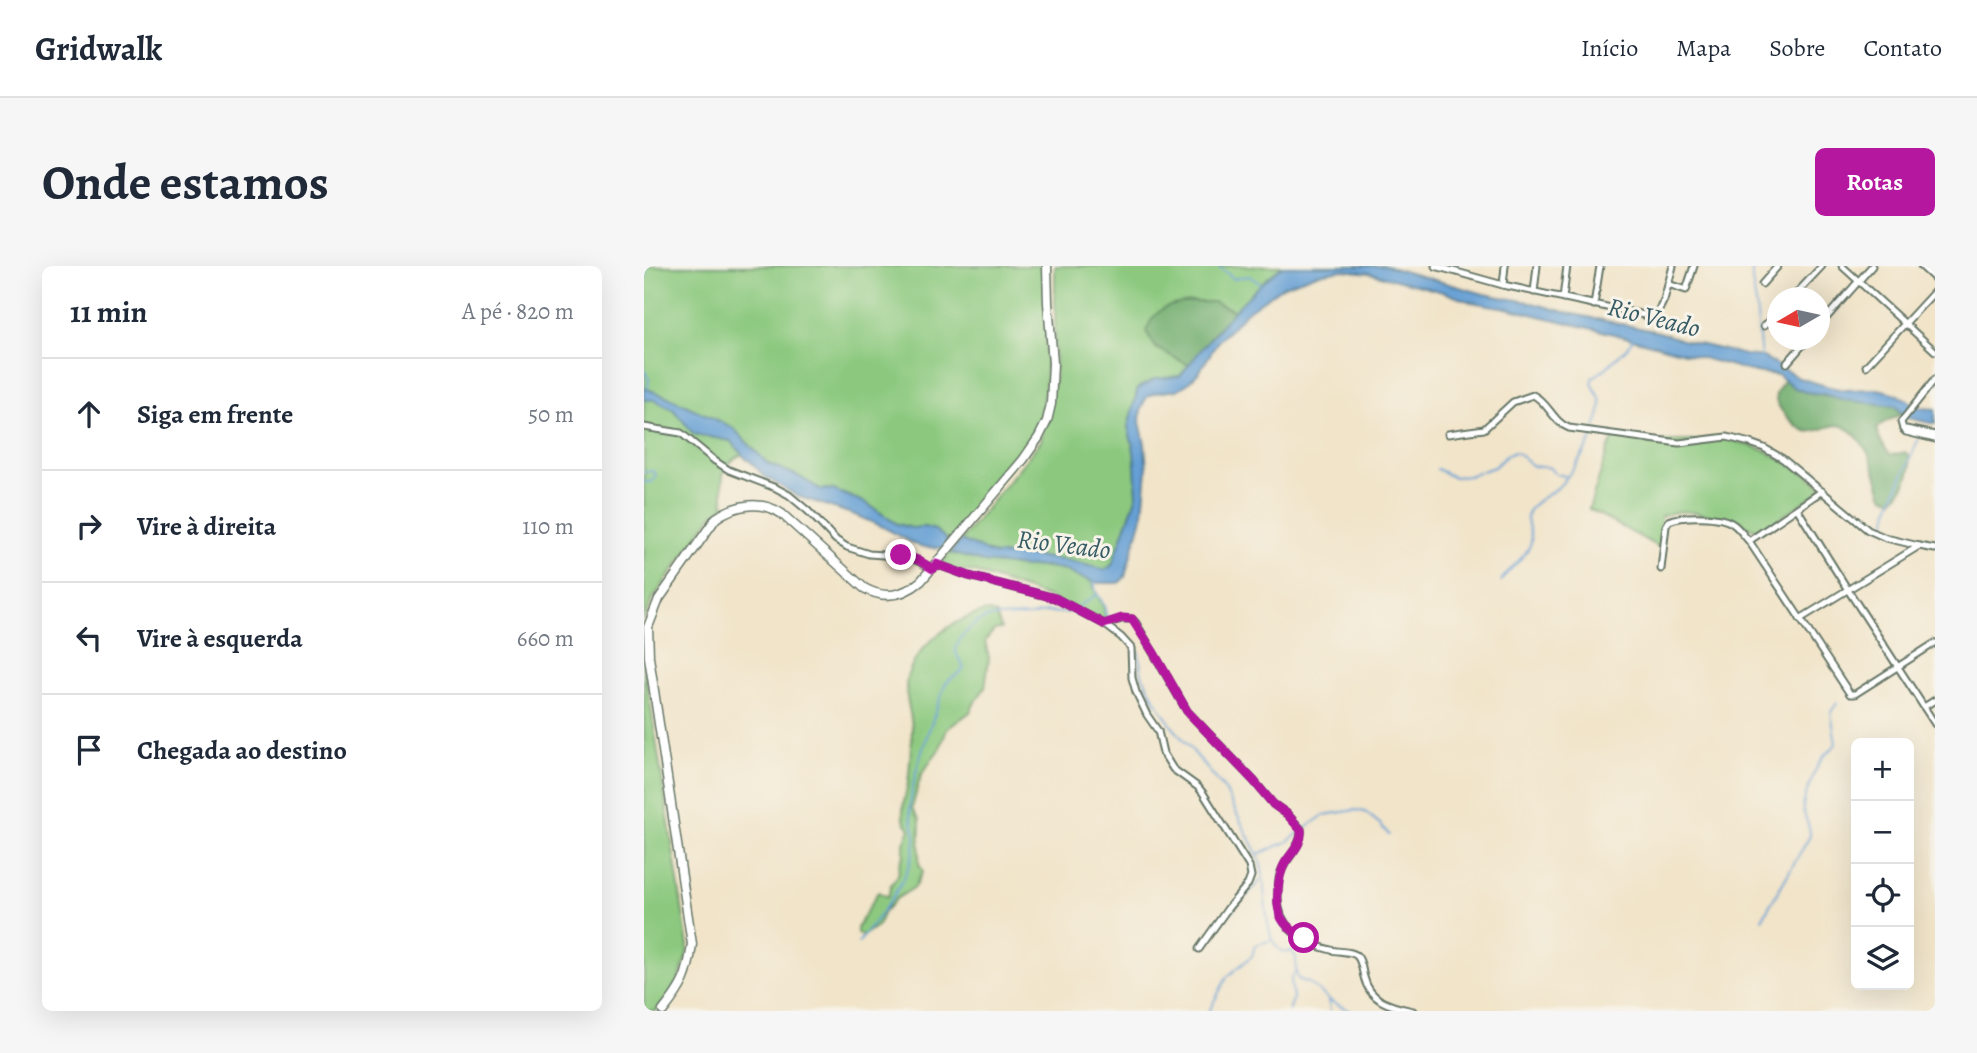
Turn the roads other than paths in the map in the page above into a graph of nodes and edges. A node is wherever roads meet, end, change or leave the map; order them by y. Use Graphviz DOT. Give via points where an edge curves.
graph roads {
  1 [pos="1047,266"];
  2 [pos="1435,266"];
  3 [pos="1505,266"];
  4 [pos="1537,266"];
  5 [pos="1567,266"];
  6 [pos="1600,266"];
  7 [pos="1673,266"];
  8 [pos="1694,266"];
  9 [pos="1778,266"];
  10 [pos="1822,266"];
  11 [pos="1842,266"];
  12 [pos="1872,266"];
  13 [pos="1921,266"];
  14 [pos="1935,279"];
  15 [pos="1858,281"];
  16 [pos="1668,284"];
  17 [pos="1762,284"];
  18 [pos="1503,285"];
  19 [pos="1802,287"];
  20 [pos="1935,291"];
  21 [pos="1534,292"];
  22 [pos="1563,298"];
  23 [pos="1594,305"];
  24 [pos="1830,313"];
  25 [pos="1767,323"];
  26 [pos="1905,324"];
  27 [pos="1764,326"];
  28 [pos="1798,350"];
  29 [pos="1935,351"];
  30 [pos="1787,363"];
  31 [pos="1866,366"];
  32 [pos="1935,379"];
  33 [pos="1935,384"];
  34 [pos="1927,390"];
  35 [pos="644,427"];
  36 [pos="1448,434"];
  37 [pos="1935,437"];
  38 [pos="1822,491"];
  39 [pos="1798,509"];
  40 [pos="1748,541"];
  41 [pos="1919,546"];
  42 [pos="1935,549"];
  43 [pos="934,567"];
  44 [pos="1661,569"];
  45 [pos="1848,590"];
  46 [pos="1800,619"];
  47 [pos="1104,624"];
  48 [pos="1935,643"];
  49 [pos="1899,667"];
  50 [pos="1935,700"];
  51 [pos="1924,707"];
  52 [pos="1935,709"];
  53 [pos="1928,713"];
  54 [pos="1935,724"];
  55 [pos="1199,949"];
  56 [pos="663,1011"];
  57 [pos="1413,1011"];
  1 -- 43 [label="main road" via="1053,383 1047,421 1023,460"];
  2 -- 18 [label="street"];
  3 -- 18 [label="street"];
  4 -- 21 [label="street"];
  5 -- 22 [label="street"];
  6 -- 23 [label="street"];
  7 -- 16 [label="street"];
  8 -- 16 [label="street" via="1686,290"];
  9 -- 17 [label="street"];
  10 -- 19 [label="street"];
  11 -- 15 [label="street"];
  12 -- 15 [label="street"];
  13 -- 14 [label="street"];
  15 -- 24 [label="street"];
  15 -- 26 [label="street"];
  16 -- 23 [label="street" via="1658,312 1649,316"];
  18 -- 21 [label="street"];
  20 -- 26 [label="street"];
  21 -- 22 [label="street"];
  22 -- 23 [label="street"];
  25 -- 27 [label="street"];
  26 -- 29 [label="street"];
  26 -- 31 [label="street"];
  28 -- 30 [label="street"];
  32 -- 34 [label="street"];
  33 -- 34 [label="street"];
  34 -- 37 [label="street" via="1900,424 1906,432"];
  35 -- 43 [label="street" via="681,433 729,470 776,488 847,547 910,557"];
  36 -- 38 [label="street" via="1484,429 1513,401 1533,395 1569,428 1679,443 1727,437 1750,443 1783,459"];
  38 -- 39 [label="street"];
  38 -- 41 [label="street" via="1878,536"];
  39 -- 40 [label="street"];
  39 -- 45 [label="street"];
  40 -- 44 [label="street" via="1723,519 1673,519 1665,526"];
  40 -- 46 [label="street"];
  41 -- 42 [label="street"];
  41 -- 45 [label="street"];
  43 -- 47 [label="street" via="1055,598"];
  43 -- 56 [label="main road" via="905,593 874,593 782,514 750,505 716,518 659,599 648,627 649,657 692,944 685,980"];
  45 -- 46 [label="street"];
  45 -- 49 [label="street"];
  46 -- 49 [label="street" via="1849,693 1855,694"];
  47 -- 55 [label="street" via="1131,648 1136,692 1157,727 1168,762 1203,793 1250,866 1248,884"];
  47 -- 57 [label="street" via="1128,618 1136,623 1187,711 1298,825 1301,838 1279,880 1277,907 1283,922 1317,945 1355,955 1376,998"];
  48 -- 49 [label="street"];
  49 -- 51 [label="street"];
  50 -- 51 [label="street"];
  51 -- 53 [label="street"];
  52 -- 53 [label="street"];
  53 -- 54 [label="street"];
}
